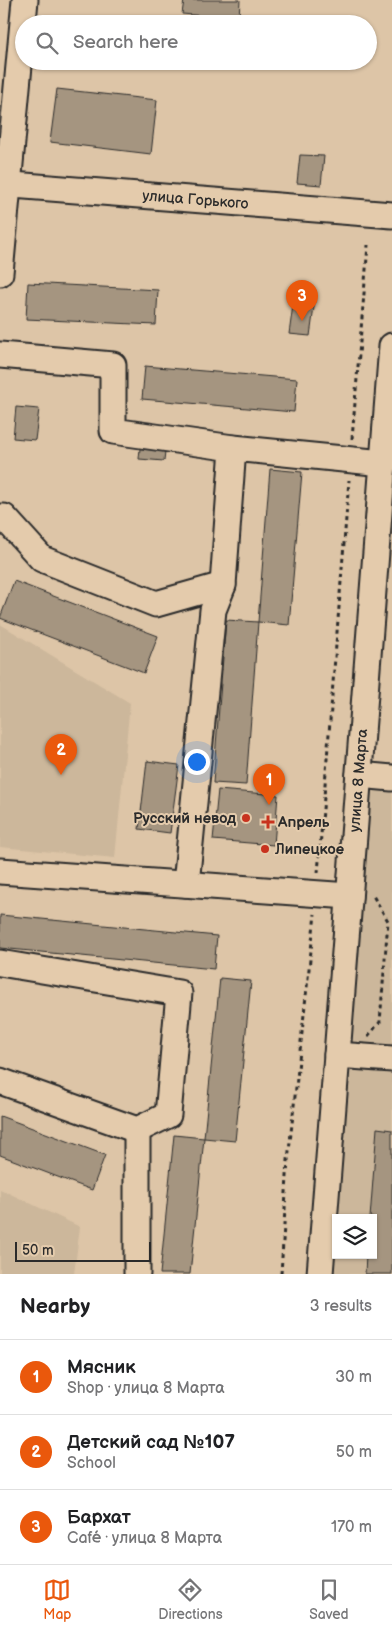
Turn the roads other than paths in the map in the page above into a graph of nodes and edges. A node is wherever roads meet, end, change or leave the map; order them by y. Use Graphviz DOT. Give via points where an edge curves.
graph roads {
  1 [pos="25,0"];
  2 [pos="23,15"];
  3 [pos="17,70"];
  4 [pos="4,184"];
  5 [pos="392,215"];
  6 [pos="0,273"];
  7 [pos="0,356"];
  8 [pos="392,358"];
  9 [pos="233,448"];
  10 [pos="386,451"];
  11 [pos="0,517"];
  12 [pos="385,533"];
  13 [pos="223,585"];
  14 [pos="359,775"];
  15 [pos="392,778"];
  16 [pos="0,871"];
  17 [pos="186,884"];
  18 [pos="360,895"];
  19 [pos="0,963"];
  20 [pos="344,1056"];
  21 [pos="392,1059"];
  22 [pos="0,1081"];
  23 [pos="137,1130"];
  24 [pos="137,1274"];
  25 [pos="320,1274"];
  1 -- 2 [label="street"];
  3 -- 4 [label="street"];
  4 -- 5 [label="street, улица Горького"];
  4 -- 6 [label="street"];
  7 -- 9 [label="street" via="113,365 113,431"];
  8 -- 10 [label="street, улица 8 Марта"];
  9 -- 10 [label="street" via="351,460"];
  9 -- 13 [label="street"];
  10 -- 12 [label="street, улица 8 Марта"];
  11 -- 13 [label="street" via="4,517 42,559 156,604"];
  12 -- 14 [label="street, улица 8 Марта"];
  13 -- 17 [label="street" via="213,610"];
  14 -- 15 [label="street"];
  14 -- 18 [label="street, улица 8 Марта"];
  16 -- 17 [label="street"];
  17 -- 18 [label="street"];
  18 -- 20 [label="street, улица 8 Марта"];
  19 -- 23 [label="street" via="179,993 168,1115"];
  20 -- 21 [label="street"];
  20 -- 25 [label="street, улица 8 Марта"];
  22 -- 23 [label="street"];
  23 -- 24 [label="street"];
}
